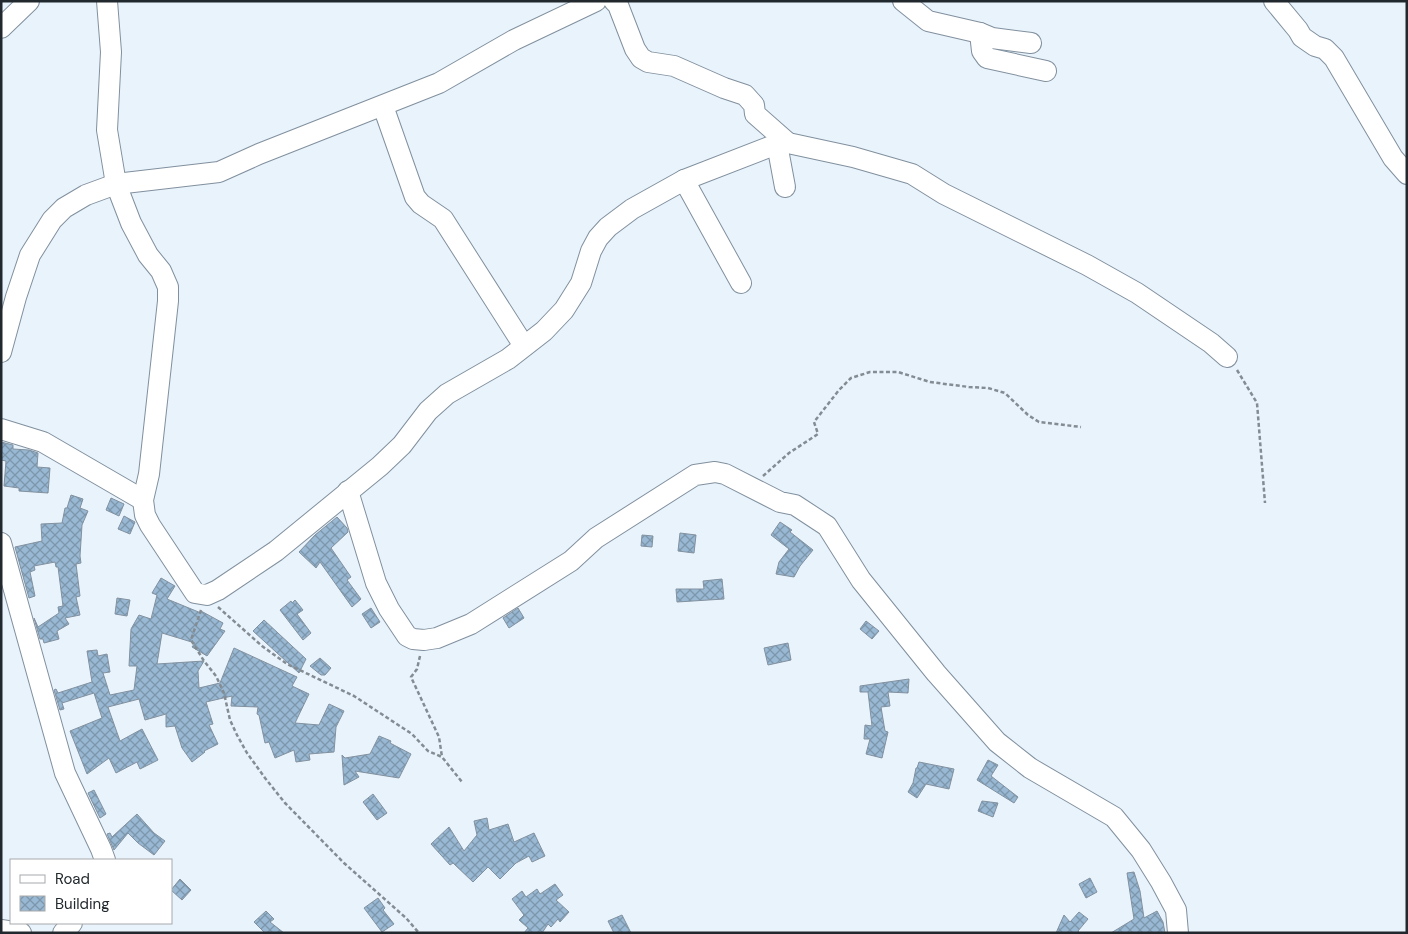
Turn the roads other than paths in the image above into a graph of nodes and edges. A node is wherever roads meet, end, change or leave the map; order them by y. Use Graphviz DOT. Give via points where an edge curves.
graph roads {
  1 [pos="29,1"];
  2 [pos="107,1"];
  3 [pos="596,1"];
  4 [pos="614,1"];
  5 [pos="903,1"];
  6 [pos="1274,1"];
  7 [pos="1,28"];
  8 [pos="980,33"];
  9 [pos="1031,43"];
  10 [pos="1046,71"];
  11 [pos="383,106"];
  12 [pos="783,144"];
  13 [pos="1407,174"];
  14 [pos="684,180"];
  15 [pos="116,184"];
  16 [pos="785,187"];
  17 [pos="741,283"];
  18 [pos="524,346"];
  19 [pos="1,352"];
  20 [pos="1227,357"];
  21 [pos="1,429"];
  22 [pos="348,491"];
  23 [pos="144,500"];
  24 [pos="1,543"];
  25 [pos="105,859"];
  26 [pos="1,930"];
  27 [pos="21,933"];
  28 [pos="1178,933"];
  1 -- 7 [label="street"];
  2 -- 15 [label="street" via="111,52 107,130"];
  3 -- 11 [label="street" via="514,40 439,83"];
  4 -- 12 [label="street" via="641,58 674,66 745,95 754,105 755,114"];
  5 -- 8 [label="street" via="928,21"];
  6 -- 13 [label="street" via="1302,37 1325,49 1334,58 1393,158"];
  8 -- 9 [label="street" via="992,38"];
  8 -- 10 [label="street" via="982,51 987,58"];
  11 -- 15 [label="street" via="219,172"];
  11 -- 18 [label="street" via="415,197 443,219"];
  12 -- 14 [label="street"];
  12 -- 16 [label="street"];
  12 -- 20 [label="street" via="853,157 912,174 944,194 1137,293"];
  14 -- 17 [label="street"];
  14 -- 18 [label="street" via="632,209 608,227 591,251 581,283 564,310"];
  15 -- 19 [label="street" via="86,195 64,208 52,220 30,255"];
  15 -- 23 [label="street" via="131,223 168,287 157,410"];
  18 -- 22 [label="street" via="508,359 447,394 428,411 402,445"];
  21 -- 23 [label="street" via="43,442"];
  22 -- 23 [label="street" via="276,550 207,595 195,593 191,588 150,525"];
  22 -- 28 [label="street" via="376,583 389,609 408,636 424,640 471,624 571,561 596,538 695,476 715,472 725,474 780,502 795,505 827,526 861,580 936,673 998,742 1030,768 1114,817 1141,850 1161,882 1176,910"];
  24 -- 25 [label="street" via="65,773"];
  26 -- 27 [label="street"];
}
